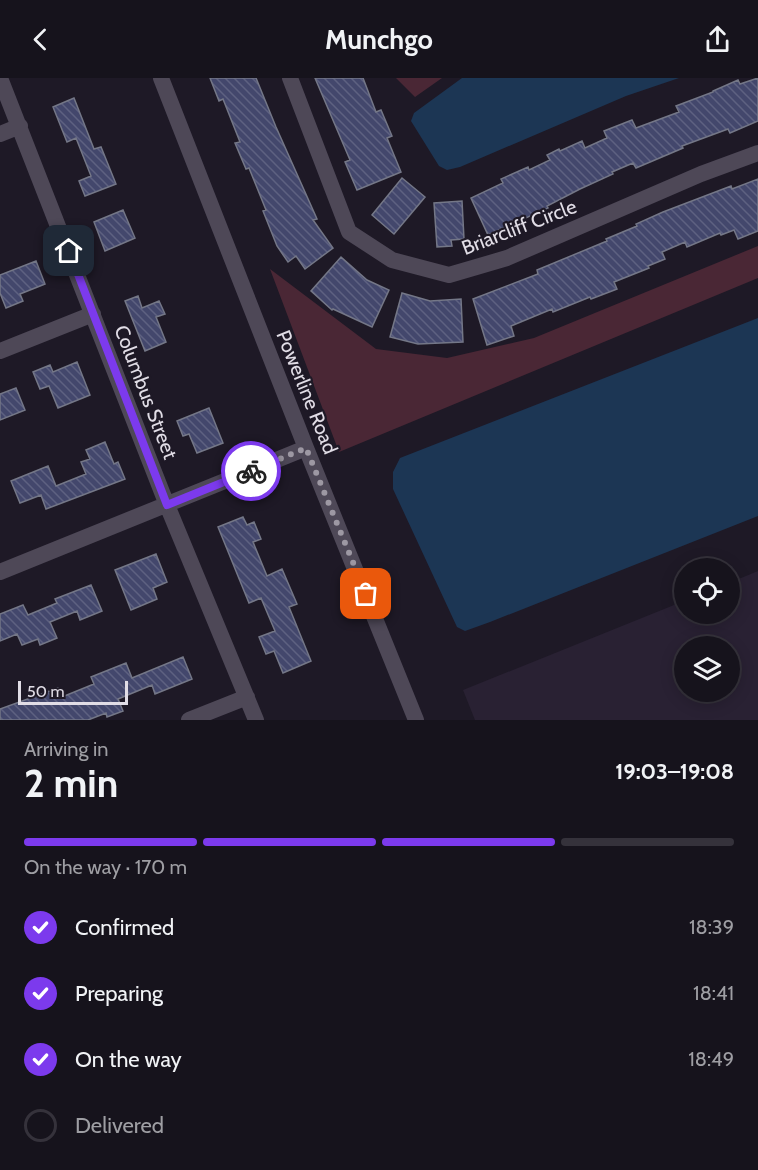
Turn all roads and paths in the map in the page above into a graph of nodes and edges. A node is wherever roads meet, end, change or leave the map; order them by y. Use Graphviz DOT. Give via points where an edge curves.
graph roads {
  1 [pos="0,78"];
  2 [pos="161,78"];
  3 [pos="290,78"];
  4 [pos="20,126"];
  5 [pos="0,134"];
  6 [pos="758,153"];
  7 [pos="93,314"];
  8 [pos="0,351"];
  9 [pos="306,448"];
  10 [pos="167,505"];
  11 [pos="0,572"];
  12 [pos="247,697"];
  13 [pos="189,720"];
  14 [pos="256,720"];
  15 [pos="416,720"];
  1 -- 4 [label="street, Columbus Street"];
  2 -- 9 [label="street, Powerline Road"];
  3 -- 6 [label="street, Briarcliff Circle" via="349,232 392,260 449,275 507,258"];
  4 -- 5 [label="street"];
  4 -- 7 [label="street, Columbus Street"];
  7 -- 8 [label="street"];
  7 -- 10 [label="street, Columbus Street"];
  9 -- 10 [label="street"];
  9 -- 15 [label="street, Powerline Road"];
  10 -- 11 [label="street"];
  10 -- 12 [label="street, Columbus Street"];
  12 -- 13 [label="street"];
  12 -- 14 [label="street, Columbus Street"];
}
